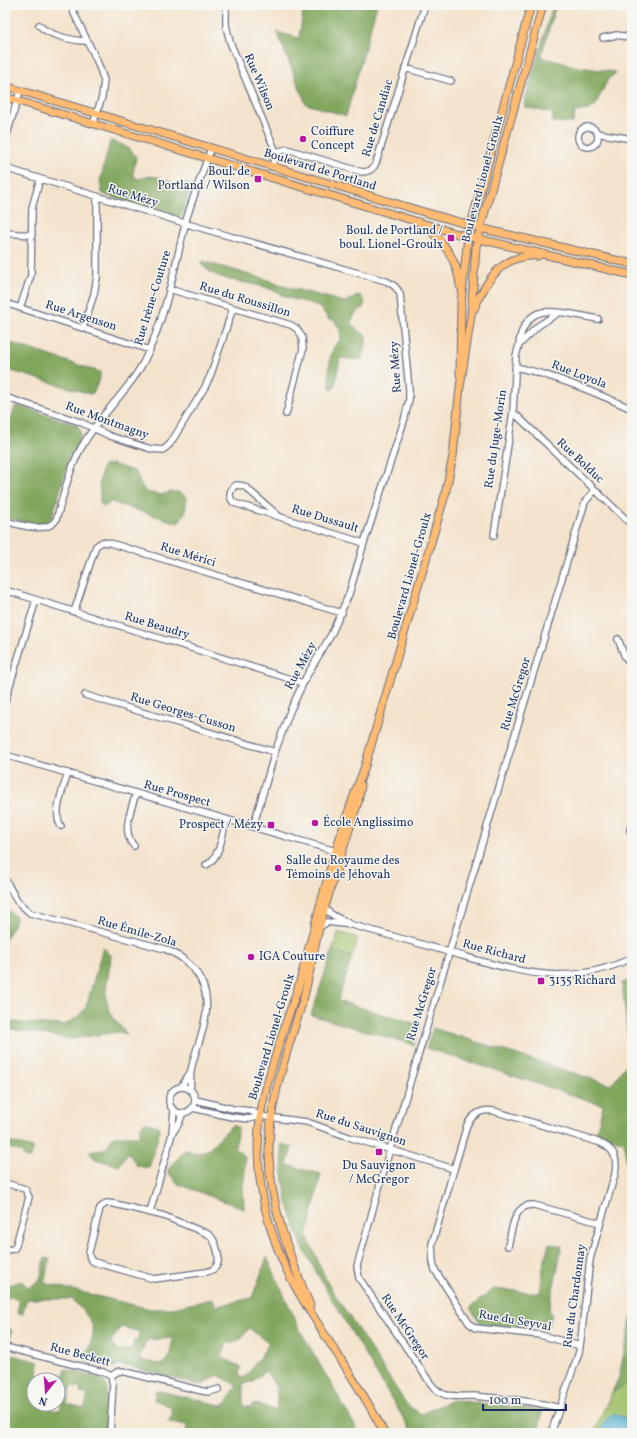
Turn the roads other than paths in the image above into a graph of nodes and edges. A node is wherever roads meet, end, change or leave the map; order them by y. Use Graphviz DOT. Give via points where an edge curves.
graph roads {
  1 [pos="70,5"];
  2 [pos="226,5"];
  3 [pos="425,5"];
  4 [pos="531,5"];
  5 [pos="543,5"];
  6 [pos="39,25"];
  7 [pos="604,38"];
  8 [pos="632,38"];
  9 [pos="86,41"];
  10 [pos="405,68"];
  11 [pos="451,81"];
  12 [pos="5,86"];
  13 [pos="20,90"];
  14 [pos="5,98"];
  15 [pos="17,101"];
  16 [pos="96,114"];
  17 [pos="93,124"];
  18 [pos="597,133"];
  19 [pos="632,139"];
  20 [pos="5,141"];
  21 [pos="211,148"];
  22 [pos="276,152"];
  23 [pos="208,158"];
  24 [pos="272,167"];
  25 [pos="5,168"];
  26 [pos="40,179"];
  27 [pos="98,197"];
  28 [pos="420,223"];
  29 [pos="186,224"];
  30 [pos="470,225"];
  31 [pos="480,228"];
  32 [pos="5,233"];
  33 [pos="32,235"];
  34 [pos="468,236"];
  35 [pos="478,239"];
  36 [pos="565,259"];
  37 [pos="632,264"];
  38 [pos="632,275"];
  39 [pos="169,289"];
  40 [pos="5,303"];
  41 [pos="461,303"];
  42 [pos="20,308"];
  43 [pos="233,308"];
  44 [pos="558,313"];
  45 [pos="471,316"];
  46 [pos="598,319"];
  47 [pos="83,328"];
  48 [pos="519,345"];
  49 [pos="150,350"];
  50 [pos="516,367"];
  51 [pos="460,387"];
  52 [pos="5,398"];
  53 [pos="632,409"];
  54 [pos="513,412"];
  55 [pos="286,414"];
  56 [pos="94,429"];
  57 [pos="595,490"];
  58 [pos="280,517"];
  59 [pos="5,521"];
  60 [pos="632,525"];
  61 [pos="494,535"];
  62 [pos="364,543"];
  63 [pos="5,590"];
  64 [pos="36,600"];
  65 [pos="74,612"];
  66 [pos="342,613"];
  67 [pos="618,639"];
  68 [pos="632,666"];
  69 [pos="303,683"];
  70 [pos="85,695"];
  71 [pos="5,701"];
  72 [pos="275,752"];
  73 [pos="5,755"];
  74 [pos="68,773"];
  75 [pos="136,793"];
  76 [pos="226,820"];
  77 [pos="632,822"];
  78 [pos="61,826"];
  79 [pos="253,827"];
  80 [pos="632,835"];
  81 [pos="134,846"];
  82 [pos="339,852"];
  83 [pos="206,865"];
  84 [pos="5,879"];
  85 [pos="325,908"];
  86 [pos="352,925"];
  87 [pos="320,927"];
  88 [pos="450,952"];
  89 [pos="632,958"];
  90 [pos="191,1071"];
  91 [pos="181,1087"];
  92 [pos="190,1090"];
  93 [pos="196,1100"];
  94 [pos="193,1108"];
  95 [pos="174,1110"];
  96 [pos="183,1113"];
  97 [pos="260,1116"];
  98 [pos="272,1118"];
  99 [pos="172,1134"];
  100 [pos="390,1150"];
  101 [pos="454,1169"];
  102 [pos="5,1183"];
  103 [pos="150,1212"];
  104 [pos="600,1223"];
  105 [pos="508,1246"];
  106 [pos="5,1250"];
  107 [pos="323,1331"];
  108 [pos="580,1346"];
  109 [pos="5,1347"];
  110 [pos="111,1376"];
  111 [pos="219,1389"];
  112 [pos="559,1408"];
  113 [pos="110,1433"];
  114 [pos="384,1433"];
  115 [pos="551,1433"];
  1 -- 9 [label="street"];
  2 -- 22 [label="street, Rue Wilson" via="226,25 230,42"];
  3 -- 10 [label="street, Rue de Candiac"];
  4 -- 30 [label="main road, Boulevard Lionel-Groulx"];
  5 -- 31 [label="main road, Boulevard Lionel-Groulx"];
  6 -- 9 [label="street" via="51,33"];
  7 -- 8 [label="street" via="617,35"];
  9 -- 16 [label="street" via="104,80"];
  10 -- 11 [label="street, Rue de Candiac"];
  10 -- 22 [label="street, Rue de Candiac" via="376,163 370,171 362,172 287,149"];
  12 -- 13 [label="main road, Boulevard de Portland"];
  13 -- 15 [label="street"];
  13 -- 16 [label="main road, Boulevard de Portland"];
  14 -- 15 [label="main road, Boulevard de Portland"];
  15 -- 17 [label="main road, Boulevard de Portland"];
  15 -- 20 [label="street"];
  16 -- 17 [label="street"];
  16 -- 21 [label="main road, Boulevard de Portland"];
  17 -- 23 [label="main road, Boulevard de Portland"];
  18 -- 19 [label="street"];
  21 -- 23 [label="street, Rue Irène-Couture"];
  21 -- 24 [label="main road, Boulevard de Portland"];
  22 -- 24 [label="street"];
  23 -- 28 [label="main road, Boulevard de Portland"];
  23 -- 29 [label="street, Rue Irène-Couture"];
  24 -- 30 [label="main road, Boulevard de Portland"];
  25 -- 26 [label="street, Rue Mézy"];
  26 -- 27 [label="street, Rue Mézy"];
  26 -- 33 [label="street" via="32,208"];
  27 -- 29 [label="street, Rue Mézy"];
  27 -- 47 [label="street" via="97,277"];
  28 -- 34 [label="main road, Boulevard de Portland"];
  28 -- 41 [label="main road" via="443,243 450,255 458,274"];
  29 -- 39 [label="street, Rue Irène-Couture"];
  29 -- 62 [label="street, Rue Mézy" via="386,281 397,288 400,294 408,368 409,400"];
  30 -- 31 [label="main road, Boulevard de Portland"];
  30 -- 34 [label="main road, Boulevard Lionel-Groulx"];
  31 -- 35 [label="main road, Boulevard Lionel-Groulx"];
  31 -- 37 [label="main road, Boulevard de Portland"];
  32 -- 33 [label="street"];
  33 -- 42 [label="street" via="31,275"];
  34 -- 35 [label="main road, Boulevard de Portland"];
  34 -- 41 [label="main road, Boulevard Lionel-Groulx"];
  35 -- 36 [label="main road, Boulevard de Portland"];
  35 -- 45 [label="main road, Boulevard Lionel-Groulx"];
  36 -- 38 [label="main road, Boulevard de Portland"];
  36 -- 45 [label="main road" via="527,256 509,261 489,280"];
  39 -- 43 [label="street, Rue du Roussillon"];
  39 -- 49 [label="street, Rue Irène-Couture"];
  40 -- 42 [label="street, Rue Argenson"];
  41 -- 51 [label="main road, Boulevard Lionel-Groulx"];
  42 -- 47 [label="street, Rue Argenson"];
  43 -- 55 [label="street, Rue du Roussillon" via="291,325 302,337 302,355"];
  43 -- 56 [label="street, Rue Montmagny" via="205,387 167,447 160,450 151,449"];
  44 -- 46 [label="street, Rue du Juge-Morin"];
  44 -- 48 [label="street" via="538,326"];
  44 -- 48 [label="street, Rue du Juge-Morin" via="543,312 532,317 520,333"];
  45 -- 51 [label="main road, Boulevard Lionel-Groulx"];
  47 -- 49 [label="street, Rue Argenson"];
  48 -- 50 [label="street, Rue du Juge-Morin"];
  49 -- 56 [label="street, Rue Irène-Couture" via="136,375"];
  50 -- 53 [label="street, Rue Loyola" via="557,378"];
  50 -- 54 [label="street, Rue du Juge-Morin"];
  51 -- 82 [label="main road, Boulevard Lionel-Groulx" via="453,456 445,495 364,769 352,800"];
  52 -- 56 [label="street, Rue Montmagny" via="80,422"];
  54 -- 57 [label="street, Rue Bolduc"];
  54 -- 61 [label="street, Rue du Juge-Morin"];
  56 -- 59 [label="street, Rue Irène-Couture" via="80,450 56,520 50,526 41,528"];
  57 -- 60 [label="street, Rue Bolduc"];
  57 -- 88 [label="street, Rue McGregor" via="585,502"];
  58 -- 58 [label="street, Rue Dussault" via="244,486 236,485 231,489 230,497 234,503"];
  58 -- 62 [label="street, Rue Dussault"];
  62 -- 66 [label="street, Rue Mézy"];
  63 -- 64 [label="street, Rue Beaudry"];
  64 -- 65 [label="street, Rue Beaudry"];
  64 -- 71 [label="street"];
  65 -- 66 [label="street, Rue Mérici" via="96,546 102,542"];
  65 -- 69 [label="street, Rue Beaudry"];
  66 -- 69 [label="street, Rue Mézy"];
  67 -- 68 [label="street" via="624,657"];
  69 -- 72 [label="street, Rue Mézy"];
  70 -- 72 [label="street, Rue Georges-Cusson"];
  72 -- 79 [label="street, Rue Mézy"];
  73 -- 74 [label="street, Rue Prospect"];
  74 -- 75 [label="street, Rue Prospect"];
  74 -- 78 [label="street" via="58,811"];
  75 -- 76 [label="street, Rue Prospect"];
  75 -- 81 [label="street" via="127,828 128,838"];
  76 -- 79 [label="street, Rue Prospect"];
  76 -- 83 [label="street" via="216,857"];
  77 -- 80 [label="street"];
  79 -- 82 [label="street, Rue Prospect"];
  82 -- 85 [label="main road, Boulevard Lionel-Groulx"];
  82 -- 97 [label="main road, Boulevard Lionel-Groulx" via="301,980 273,1062"];
  84 -- 90 [label="street, Rue Émile-Zola" via="17,901 30,913 164,949 189,963 203,984 207,1000 205,1024"];
  85 -- 86 [label="street, Rue Richard" via="333,917"];
  85 -- 87 [label="main road, Boulevard Lionel-Groulx"];
  86 -- 87 [label="street, Rue Richard" via="328,922"];
  86 -- 88 [label="street, Rue Richard"];
  87 -- 98 [label="main road, Boulevard Lionel-Groulx"];
  88 -- 89 [label="street, Rue Richard" via="526,972 549,975 586,972"];
  88 -- 100 [label="street, Rue McGregor"];
  90 -- 91 [label="street, Rue Émile-Zola"];
  90 -- 92 [label="street, Rue Émile-Zola"];
  91 -- 92 [label="street"];
  91 -- 95 [label="street" via="170,1095 170,1103"];
  92 -- 93 [label="street"];
  93 -- 94 [label="street"];
  93 -- 97 [label="street" via="251,1111"];
  94 -- 96 [label="street"];
  94 -- 97 [label="street" via="249,1119"];
  95 -- 96 [label="street"];
  95 -- 99 [label="street"];
  96 -- 99 [label="street"];
  97 -- 98 [label="street, Rue du Sauvignon"];
  97 -- 107 [label="main road, Boulevard Lionel-Groulx" via="260,1179 269,1224 281,1259"];
  98 -- 100 [label="street, Rue du Sauvignon" via="307,1122"];
  98 -- 107 [label="main road, Boulevard Lionel-Groulx" via="269,1154 275,1201 294,1266"];
  99 -- 103 [label="street"];
  100 -- 101 [label="street, Rue du Sauvignon"];
  100 -- 112 [label="street, Rue McGregor" via="357,1263 359,1278 438,1392 455,1396 522,1400"];
  101 -- 104 [label="street, Rue du Chardonnay" via="467,1125 475,1114 487,1110 598,1142 611,1150 616,1162 615,1174"];
  101 -- 108 [label="street, Rue du Seyval" via="432,1244 432,1252 436,1270 468,1323 475,1328 540,1335"];
  102 -- 106 [label="street" via="25,1189 29,1197 16,1245 14,1249"];
  103 -- 103 [label="street" via="111,1203 104,1204 100,1208 89,1252 91,1261 154,1279 206,1272 215,1268 218,1256 212,1236"];
  104 -- 105 [label="street" via="528,1204 518,1212"];
  104 -- 108 [label="street, Rue du Chardonnay" via="589,1267"];
  107 -- 114 [label="main road, Boulevard Lionel-Groulx"];
  108 -- 112 [label="street, Rue du Chardonnay"];
  109 -- 110 [label="street, Rue Beckett"];
  110 -- 111 [label="street, Rue Beckett" via="122,1372 202,1391"];
  110 -- 113 [label="street"];
  112 -- 115 [label="street, Rue du Chardonnay"];
}
